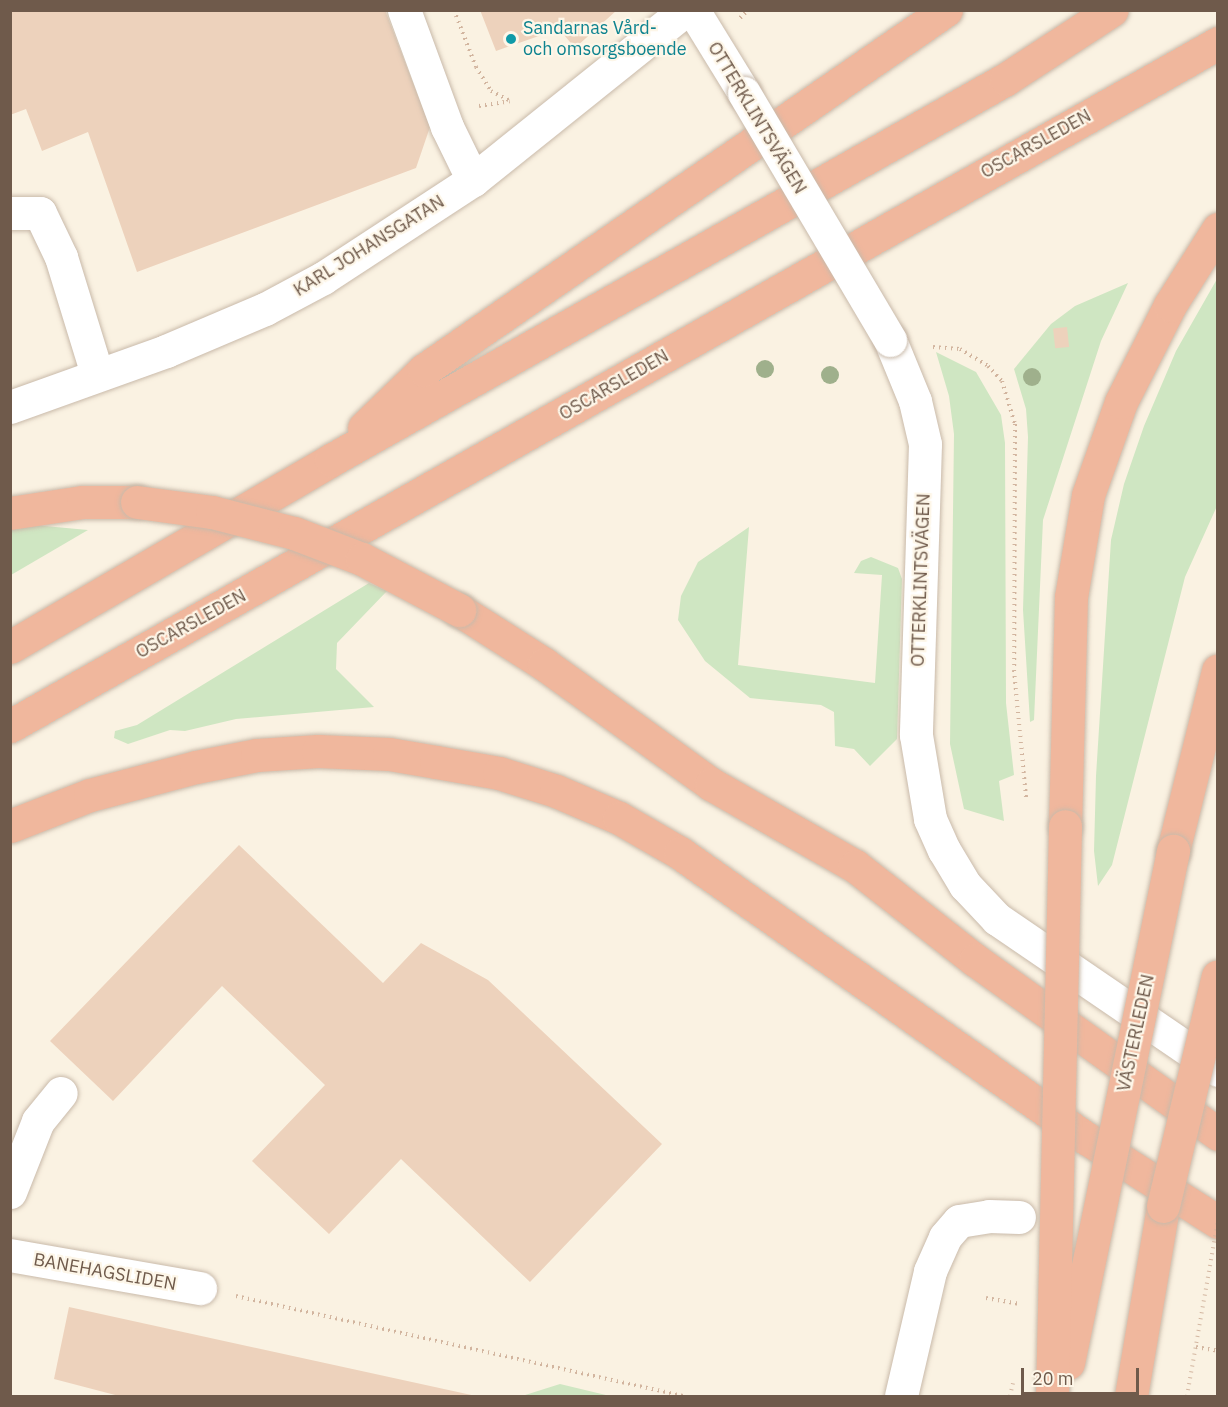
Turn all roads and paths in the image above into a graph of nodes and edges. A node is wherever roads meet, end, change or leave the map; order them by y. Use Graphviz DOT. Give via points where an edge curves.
graph roads {
  1 [pos="404,10"];
  2 [pos="454,10"];
  3 [pos="685,10"];
  4 [pos="693,10"];
  5 [pos="946,10"];
  6 [pos="1112,10"];
  7 [pos="1218,43"];
  8 [pos="535,134"];
  9 [pos="473,180"];
  10 [pos="10,213"];
  11 [pos="1218,229"];
  12 [pos="931,348"];
  13 [pos="97,374"];
  14 [pos="10,407"];
  15 [pos="331,460"];
  16 [pos="10,513"];
  17 [pos="10,647"];
  18 [pos="1218,671"];
  19 [pos="10,726"];
  20 [pos="1027,808"];
  21 [pos="10,826"];
  22 [pos="1218,976"];
  23 [pos="1218,1047"];
  24 [pos="1218,1070"];
  25 [pos="61,1093"];
  26 [pos="1218,1134"];
  27 [pos="10,1192"];
  28 [pos="1163,1206"];
  29 [pos="1019,1217"];
  30 [pos="1218,1221"];
  31 [pos="10,1255"];
  32 [pos="200,1288"];
  33 [pos="986,1298"];
  34 [pos="1026,1305"];
  35 [pos="1196,1347"];
  36 [pos="1218,1351"];
  37 [pos="683,1396"];
  38 [pos="901,1396"];
  39 [pos="1052,1396"];
  40 [pos="1061,1396"];
  41 [pos="1131,1396"];
  42 [pos="1187,1396"];
  1 -- 9 [label="street" via="447,127"];
  2 -- 8 [label="path" via="476,67 491,91 512,101"];
  3 -- 8 [label="street, KARL JOHANSGATAN"];
  4 -- 24 [label="street, OTTERKLINTSVÄGEN, bridge" via="890,340 915,401 925,444 916,735 930,819 944,850 964,885 996,919"];
  5 -- 15 [label="highway" via="424,370"];
  6 -- 15 [label="highway" via="1006,79"];
  7 -- 19 [label="highway, OSCARSLEDEN"];
  8 -- 9 [label="street, KARL JOHANSGATAN"];
  9 -- 13 [label="street, KARL JOHANSGATAN" via="372,248 265,309 166,351"];
  10 -- 13 [label="street" via="40,213 61,257"];
  11 -- 39 [label="highway, bridge" via="1170,305 1121,402 1088,495 1071,597"];
  12 -- 20 [label="path" via="941,345 960,349 988,366 1002,381 1015,424 1014,670"];
  13 -- 14 [label="street, KARL JOHANSGATAN"];
  15 -- 17 [label="highway"];
  16 -- 26 [label="highway, bridge" via="83,502 137,502 212,512 320,542 362,559 459,610 544,664 701,777 855,866 975,960"];
  18 -- 40 [label="highway, VÄSTERLEDEN, bridge" via="1173,850"];
  21 -- 30 [label="highway" via="90,795 257,755 388,754 499,773 556,791 619,818 680,853 1086,1138"];
  22 -- 28 [label="highway, bridge"];
  23 -- 28 [label="highway, bridge"];
  25 -- 27 [label="street" via="38,1121"];
  28 -- 41 [label="highway"];
  29 -- 38 [label="street" via="959,1221 945,1237 930,1271"];
  30 -- 35 [label="path, bridge"];
  31 -- 32 [label="street, BANEHAGSLIDEN"];
  32 -- 37 [label="path"];
  33 -- 34 [label="path"];
  35 -- 36 [label="path"];
  35 -- 42 [label="path, bridge"];
}
